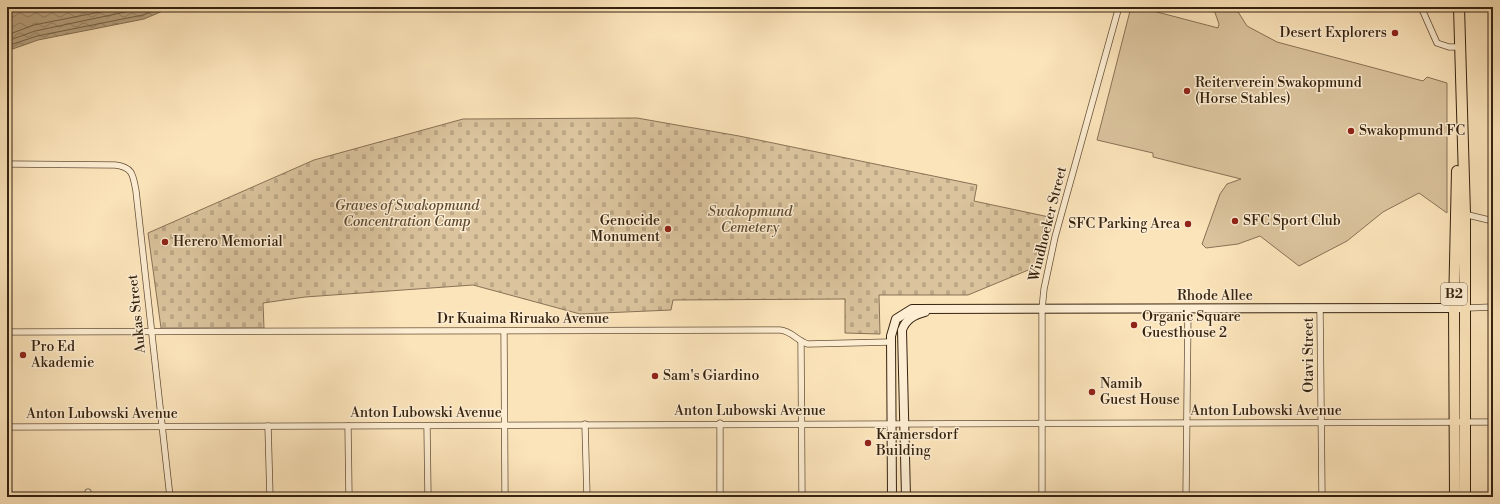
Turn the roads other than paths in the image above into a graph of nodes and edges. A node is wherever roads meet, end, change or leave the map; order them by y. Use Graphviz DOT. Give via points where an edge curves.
graph roads {
  1 [pos="1421,7"];
  2 [pos="1459,7"];
  3 [pos="1118,10"];
  4 [pos="1459,48"];
  5 [pos="7,164"];
  6 [pos="1460,214"];
  7 [pos="1493,220"];
  8 [pos="1493,307"];
  9 [pos="1454,308"];
  10 [pos="1466,308"];
  11 [pos="1042,309"];
  12 [pos="1188,309"];
  13 [pos="1320,309"];
  14 [pos="937,310"];
  15 [pos="504,331"];
  16 [pos="7,332"];
  17 [pos="151,332"];
  18 [pos="801,341"];
  19 [pos="890,342"];
  20 [pos="1493,422"];
  21 [pos="801,423"];
  22 [pos="892,423"];
  23 [pos="905,423"];
  24 [pos="1186,423"];
  25 [pos="1460,423"];
  26 [pos="585,424"];
  27 [pos="720,424"];
  28 [pos="1042,424"];
  29 [pos="1321,424"];
  30 [pos="505,425"];
  31 [pos="7,426"];
  32 [pos="163,426"];
  33 [pos="268,426"];
  34 [pos="348,426"];
  35 [pos="427,426"];
  36 [pos="170,497"];
  37 [pos="270,497"];
  38 [pos="349,497"];
  39 [pos="428,497"];
  40 [pos="505,497"];
  41 [pos="587,497"];
  42 [pos="720,497"];
  43 [pos="802,497"];
  44 [pos="892,497"];
  45 [pos="906,497"];
  46 [pos="1042,497"];
  47 [pos="1186,497"];
  48 [pos="1322,497"];
  49 [pos="1455,497"];
  50 [pos="1465,497"];
  1 -- 4 [label="street" via="1437,43"];
  2 -- 4 [label="highway, B2"];
  3 -- 11 [label="street, Windhoeker Street" via="1055,237"];
  4 -- 6 [label="highway, B2"];
  5 -- 17 [label="street, Aukas Street" via="123,166 132,173"];
  6 -- 7 [label="street"];
  6 -- 9 [label="highway, B2"];
  6 -- 10 [label="highway, B2"];
  8 -- 10 [label="street, Rhode Allee"];
  9 -- 10 [label="main road, Rhode Allee"];
  9 -- 13 [label="main road, Rhode Allee"];
  9 -- 25 [label="highway, B2"];
  10 -- 25 [label="highway, B2"];
  11 -- 12 [label="main road, Rhode Allee"];
  11 -- 14 [label="main road, Rhode Allee"];
  11 -- 28 [label="street, Windhoeker Street"];
  12 -- 13 [label="main road, Rhode Allee"];
  12 -- 24 [label="street"];
  13 -- 29 [label="street, Otavi Street"];
  14 -- 19 [label="main road" via="912,309 901,315 894,323"];
  14 -- 23 [label="main road" via="912,317 902,330"];
  15 -- 17 [label="street, Dr Kuaima Riruako Avenue"];
  15 -- 18 [label="street, Dr Kuaima Riruako Avenue" via="780,330 790,332"];
  15 -- 30 [label="street"];
  16 -- 17 [label="street, Dr Kuaima Riruako Avenue"];
  17 -- 32 [label="street, Aukas Street"];
  18 -- 19 [label="street, Dr Kuaima Riruako Avenue" via="813,344"];
  18 -- 21 [label="street"];
  19 -- 22 [label="main road"];
  20 -- 25 [label="street, Anton Lubowski Avenue"];
  21 -- 22 [label="street, Anton Lubowski Avenue"];
  21 -- 27 [label="street, Anton Lubowski Avenue"];
  21 -- 43 [label="street"];
  22 -- 23 [label="street, Anton Lubowski Avenue"];
  22 -- 44 [label="main road"];
  23 -- 28 [label="street, Anton Lubowski Avenue"];
  23 -- 45 [label="main road"];
  24 -- 28 [label="street, Anton Lubowski Avenue"];
  24 -- 29 [label="street, Anton Lubowski Avenue"];
  24 -- 47 [label="street"];
  25 -- 29 [label="street, Anton Lubowski Avenue"];
  25 -- 49 [label="highway, B2"];
  25 -- 50 [label="highway, B2"];
  26 -- 27 [label="street, Anton Lubowski Avenue"];
  26 -- 30 [label="street, Anton Lubowski Avenue"];
  26 -- 41 [label="street"];
  27 -- 42 [label="street"];
  28 -- 46 [label="street, Windhoeker Street"];
  29 -- 48 [label="street, Otavi Street"];
  30 -- 35 [label="street, Anton Lubowski Avenue"];
  30 -- 40 [label="street"];
  31 -- 32 [label="street, Anton Lubowski Avenue"];
  32 -- 33 [label="street, Anton Lubowski Avenue"];
  32 -- 36 [label="street, Aukas Street"];
  33 -- 34 [label="street, Anton Lubowski Avenue"];
  33 -- 37 [label="street"];
  34 -- 35 [label="street, Anton Lubowski Avenue"];
  34 -- 38 [label="street"];
  35 -- 39 [label="street"];
}
